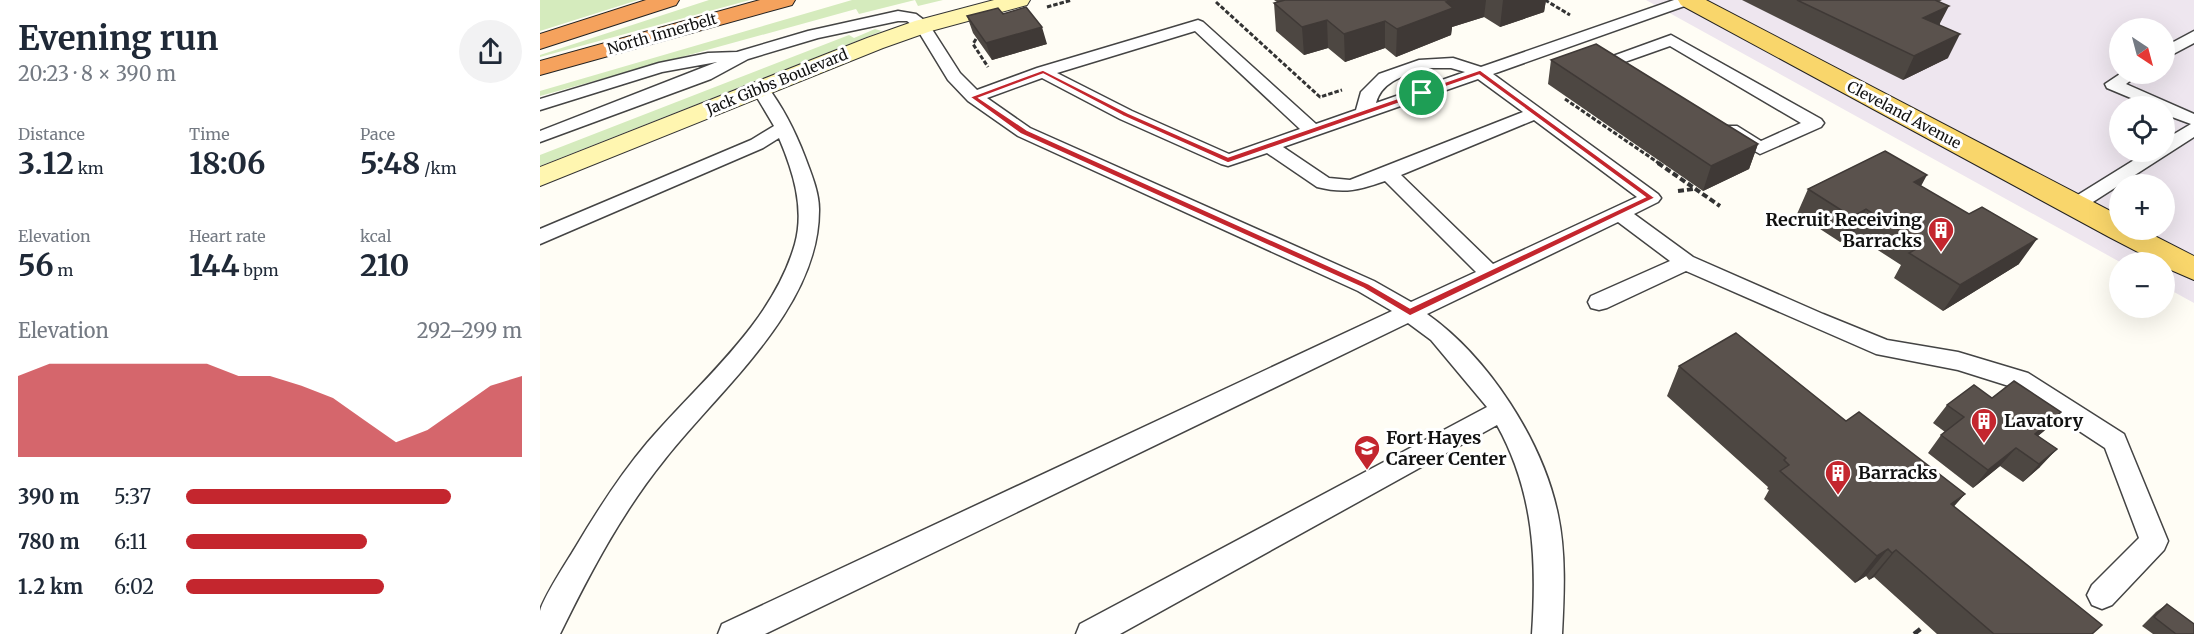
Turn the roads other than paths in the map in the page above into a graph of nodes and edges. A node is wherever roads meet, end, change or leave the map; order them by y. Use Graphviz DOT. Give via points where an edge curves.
graph roads {
  1 [pos="668,0"];
  2 [pos="1019,0"];
  3 [pos="1688,0"];
  4 [pos="781,1"];
  5 [pos="923,26"];
  6 [pos="2194,36"];
  7 [pos="1574,40"];
  8 [pos="540,42"];
  9 [pos="2175,47"];
  10 [pos="742,56"];
  11 [pos="1619,59"];
  12 [pos="540,68"];
  13 [pos="1043,72"];
  14 [pos="1480,72"];
  15 [pos="1639,72"];
  16 [pos="540,81"];
  17 [pos="2114,84"];
  18 [pos="760,89"];
  19 [pos="2140,96"];
  20 [pos="974,97"];
  21 [pos="540,105"];
  22 [pos="2175,112"];
  23 [pos="1364,113"];
  24 [pos="1535,113"];
  25 [pos="2194,120"];
  26 [pos="1720,123"];
  27 [pos="783,128"];
  28 [pos="2194,129"];
  29 [pos="1313,131"];
  30 [pos="540,137"];
  31 [pos="2175,141"];
  32 [pos="1269,146"];
  33 [pos="2143,162"];
  34 [pos="1388,173"];
  35 [pos="540,177"];
  36 [pos="2075,205"];
  37 [pos="1619,213"];
  38 [pos="2109,223"];
  39 [pos="540,237"];
  40 [pos="2140,240"];
  41 [pos="1686,262"];
  42 [pos="2194,269"];
  43 [pos="1491,274"];
  44 [pos="1599,302"];
  45 [pos="1410,312"];
  46 [pos="1502,411"];
  47 [pos="2102,595"];
  48 [pos="544,634"];
  49 [pos="733,634"];
  50 [pos="1091,634"];
  51 [pos="1547,634"];
  1 -- 8 [label="highway"];
  2 -- 5 [label="street, Jack Gibbs Boulevard"];
  3 -- 7 [label="lane"];
  3 -- 36 [label="main road, Cleveland Avenue"];
  4 -- 12 [label="highway, North Innerbelt"];
  4 -- 16 [label="highway"];
  5 -- 10 [label="lane" via="911,17 898,16 814,34"];
  5 -- 18 [label="street, Jack Gibbs Boulevard"];
  5 -- 20 [label="lane" via="954,76"];
  6 -- 9 [label="lane"];
  7 -- 11 [label="lane"];
  7 -- 14 [label="lane"];
  10 -- 21 [label="lane" via="703,58 652,70"];
  10 -- 30 [label="lane" via="705,75"];
  11 -- 15 [label="lane"];
  11 -- 26 [label="lane" via="1671,40 1815,123 1760,148"];
  13 -- 20 [label="lane"];
  13 -- 29 [label="lane" via="1198,25"];
  13 -- 32 [label="lane" via="1126,115 1228,160"];
  14 -- 23 [label="lane"];
  14 -- 23 [label="lane" via="1453,63 1425,63 1385,78 1370,92"];
  14 -- 24 [label="lane"];
  17 -- 19 [label="lane"];
  18 -- 27 [label="lane" via="773,105"];
  18 -- 35 [label="street, Jack Gibbs Boulevard"];
  20 -- 45 [label="lane" via="1024,132 1366,286"];
  22 -- 25 [label="lane"];
  23 -- 29 [label="lane"];
  24 -- 34 [label="lane"];
  24 -- 37 [label="lane" via="1651,198"];
  27 -- 39 [label="lane" via="757,144"];
  27 -- 48 [label="lane" via="805,186 809,210 800,264 783,299 756,336 646,464 613,513"];
  28 -- 31 [label="lane"];
  29 -- 32 [label="lane"];
  32 -- 34 [label="lane" via="1324,183 1351,186"];
  33 -- 36 [label="lane"];
  34 -- 43 [label="lane"];
  36 -- 38 [label="main road, Cleveland Avenue"];
  37 -- 41 [label="lane"];
  37 -- 43 [label="lane"];
  40 -- 42 [label="main road, Cleveland Avenue"];
  41 -- 44 [label="lane"];
  41 -- 47 [label="lane" via="1884,348 1958,361 2020,380 2115,441 2154,541"];
  43 -- 45 [label="lane"];
  45 -- 46 [label="lane" via="1465,361"];
  45 -- 49 [label="lane"];
  46 -- 50 [label="lane"];
  46 -- 51 [label="lane" via="1521,445 1544,514 1550,584"];
}
